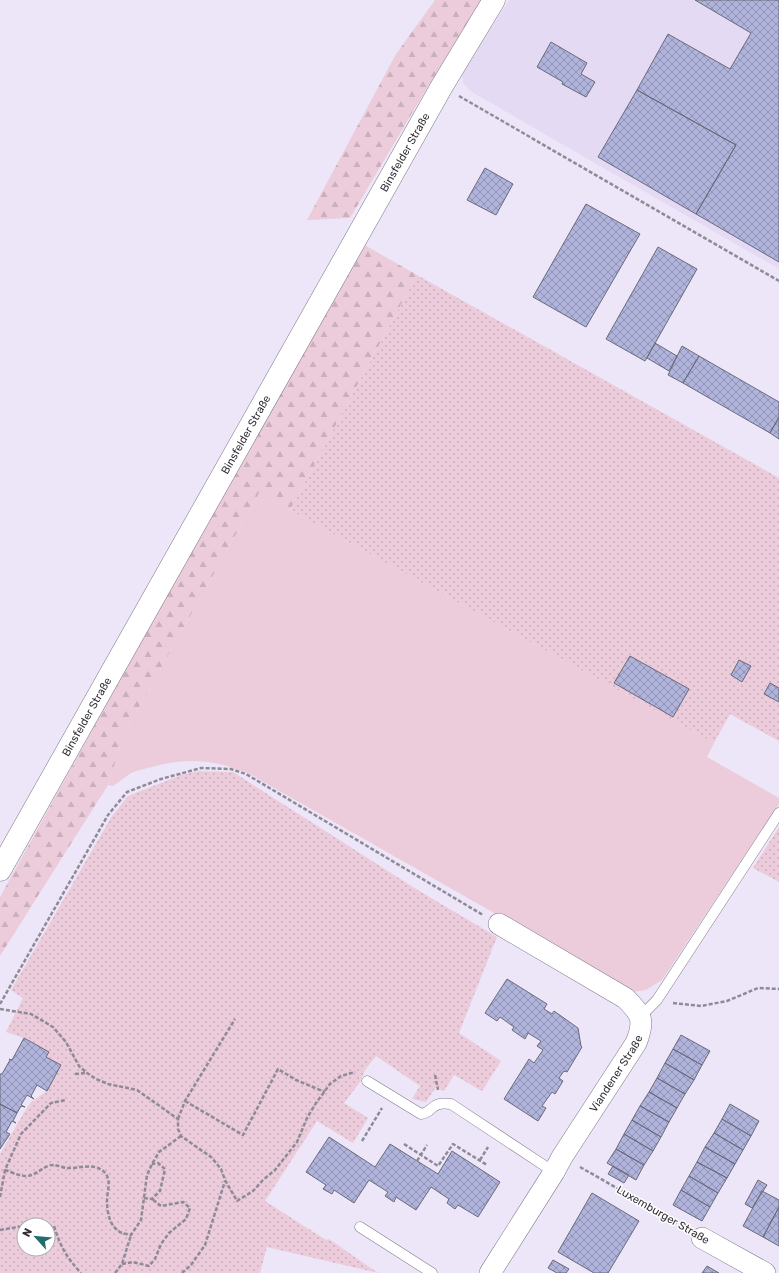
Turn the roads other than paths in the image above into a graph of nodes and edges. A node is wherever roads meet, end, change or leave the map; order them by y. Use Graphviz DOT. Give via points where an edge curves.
graph roads {
  1 [pos="494,0"];
  2 [pos="779,813"];
  3 [pos="0,870"];
  4 [pos="499,924"];
  5 [pos="640,1017"];
  6 [pos="367,1081"];
  7 [pos="558,1164"];
  8 [pos="360,1227"];
  9 [pos="702,1238"];
  10 [pos="432,1273"];
  11 [pos="490,1273"];
  12 [pos="765,1273"];
  1 -- 3 [label="street, Binsfelder Straße" via="442,86"];
  2 -- 5 [label="lane" via="657,1000"];
  4 -- 5 [label="street" via="625,998"];
  5 -- 7 [label="street, Viandener Straße" via="641,1030 636,1043"];
  6 -- 7 [label="lane" via="421,1114 426,1113 433,1105 451,1104"];
  7 -- 11 [label="street, Viandener Straße"];
  8 -- 10 [label="lane"];
  9 -- 12 [label="street, Luxemburger Straße"];
}
